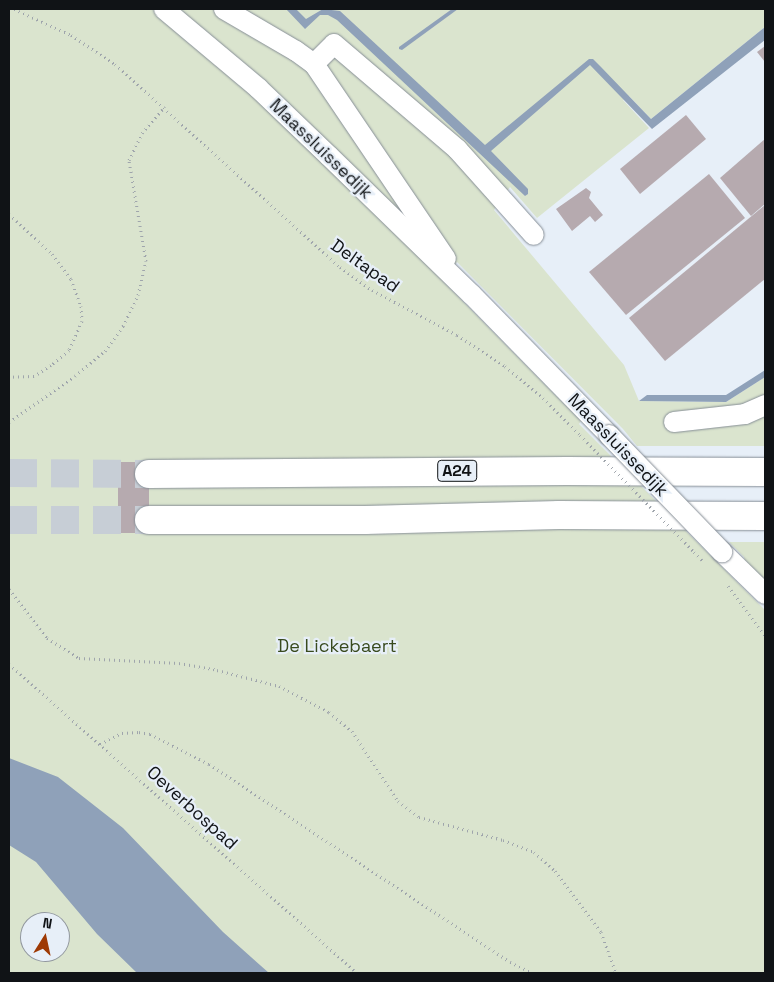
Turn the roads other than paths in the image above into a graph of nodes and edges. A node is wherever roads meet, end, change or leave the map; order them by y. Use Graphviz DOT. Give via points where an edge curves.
graph roads {
  1 [pos="164,9"];
  2 [pos="224,9"];
  3 [pos="314,64"];
  4 [pos="534,236"];
  5 [pos="472,295"];
  6 [pos="765,405"];
  7 [pos="674,422"];
  8 [pos="765,472"];
  9 [pos="149,474"];
  10 [pos="765,516"];
  11 [pos="149,520"];
  12 [pos="765,594"];
  1 -- 5 [label="street, Maassluissedijk" via="258,88"];
  2 -- 3 [label="street, Maassluissedijk"];
  3 -- 4 [label="street" via="334,44 457,149"];
  3 -- 5 [label="street, Maassluissedijk"];
  5 -- 12 [label="street, Maassluissedijk, bridge"];
  6 -- 7 [label="street" via="745,414"];
  8 -- 9 [label="highway, A24"];
  10 -- 11 [label="highway"];
}
